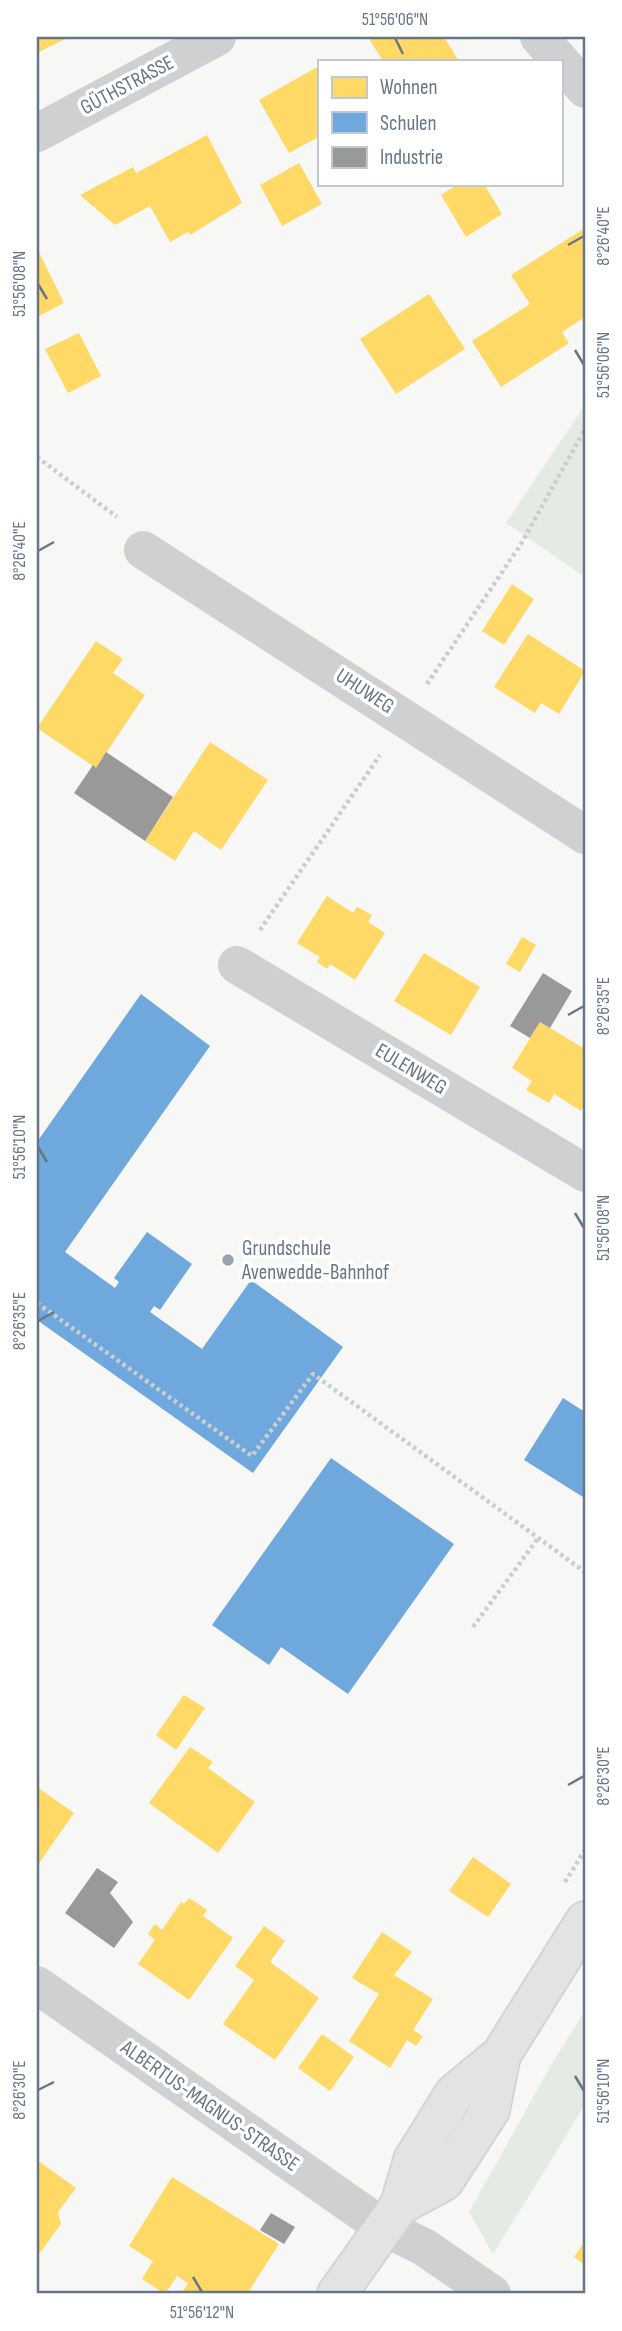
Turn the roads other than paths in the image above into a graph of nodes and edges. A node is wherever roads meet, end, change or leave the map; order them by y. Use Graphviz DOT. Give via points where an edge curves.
graph roads {
  1 [pos="217,37"];
  2 [pos="539,37"];
  3 [pos="559,60"];
  4 [pos="562,63"];
  5 [pos="585,89"];
  6 [pos="37,133"];
  7 [pos="143,550"];
  8 [pos="585,835"];
  9 [pos="237,965"];
  10 [pos="585,1173"];
  11 [pos="585,1920"];
  12 [pos="37,1985"];
  13 [pos="392,2216"];
  14 [pos="337,2294"];
  15 [pos="492,2294"];
  1 -- 6 [label="street, GÜTHSTRASSE"];
  2 -- 3 [label="street"];
  4 -- 5 [label="street"];
  7 -- 8 [label="street, UHUWEG"];
  9 -- 10 [label="street, EULENWEG"];
  11 -- 13 [label="street" via="501,2055 454,2094 413,2160"];
  12 -- 13 [label="street, ALBERTUS-MAGNUS-STRASSE"];
  13 -- 14 [label="street"];
  13 -- 15 [label="street, ALBERTUS-MAGNUS-STRASSE" via="424,2247"];
}
